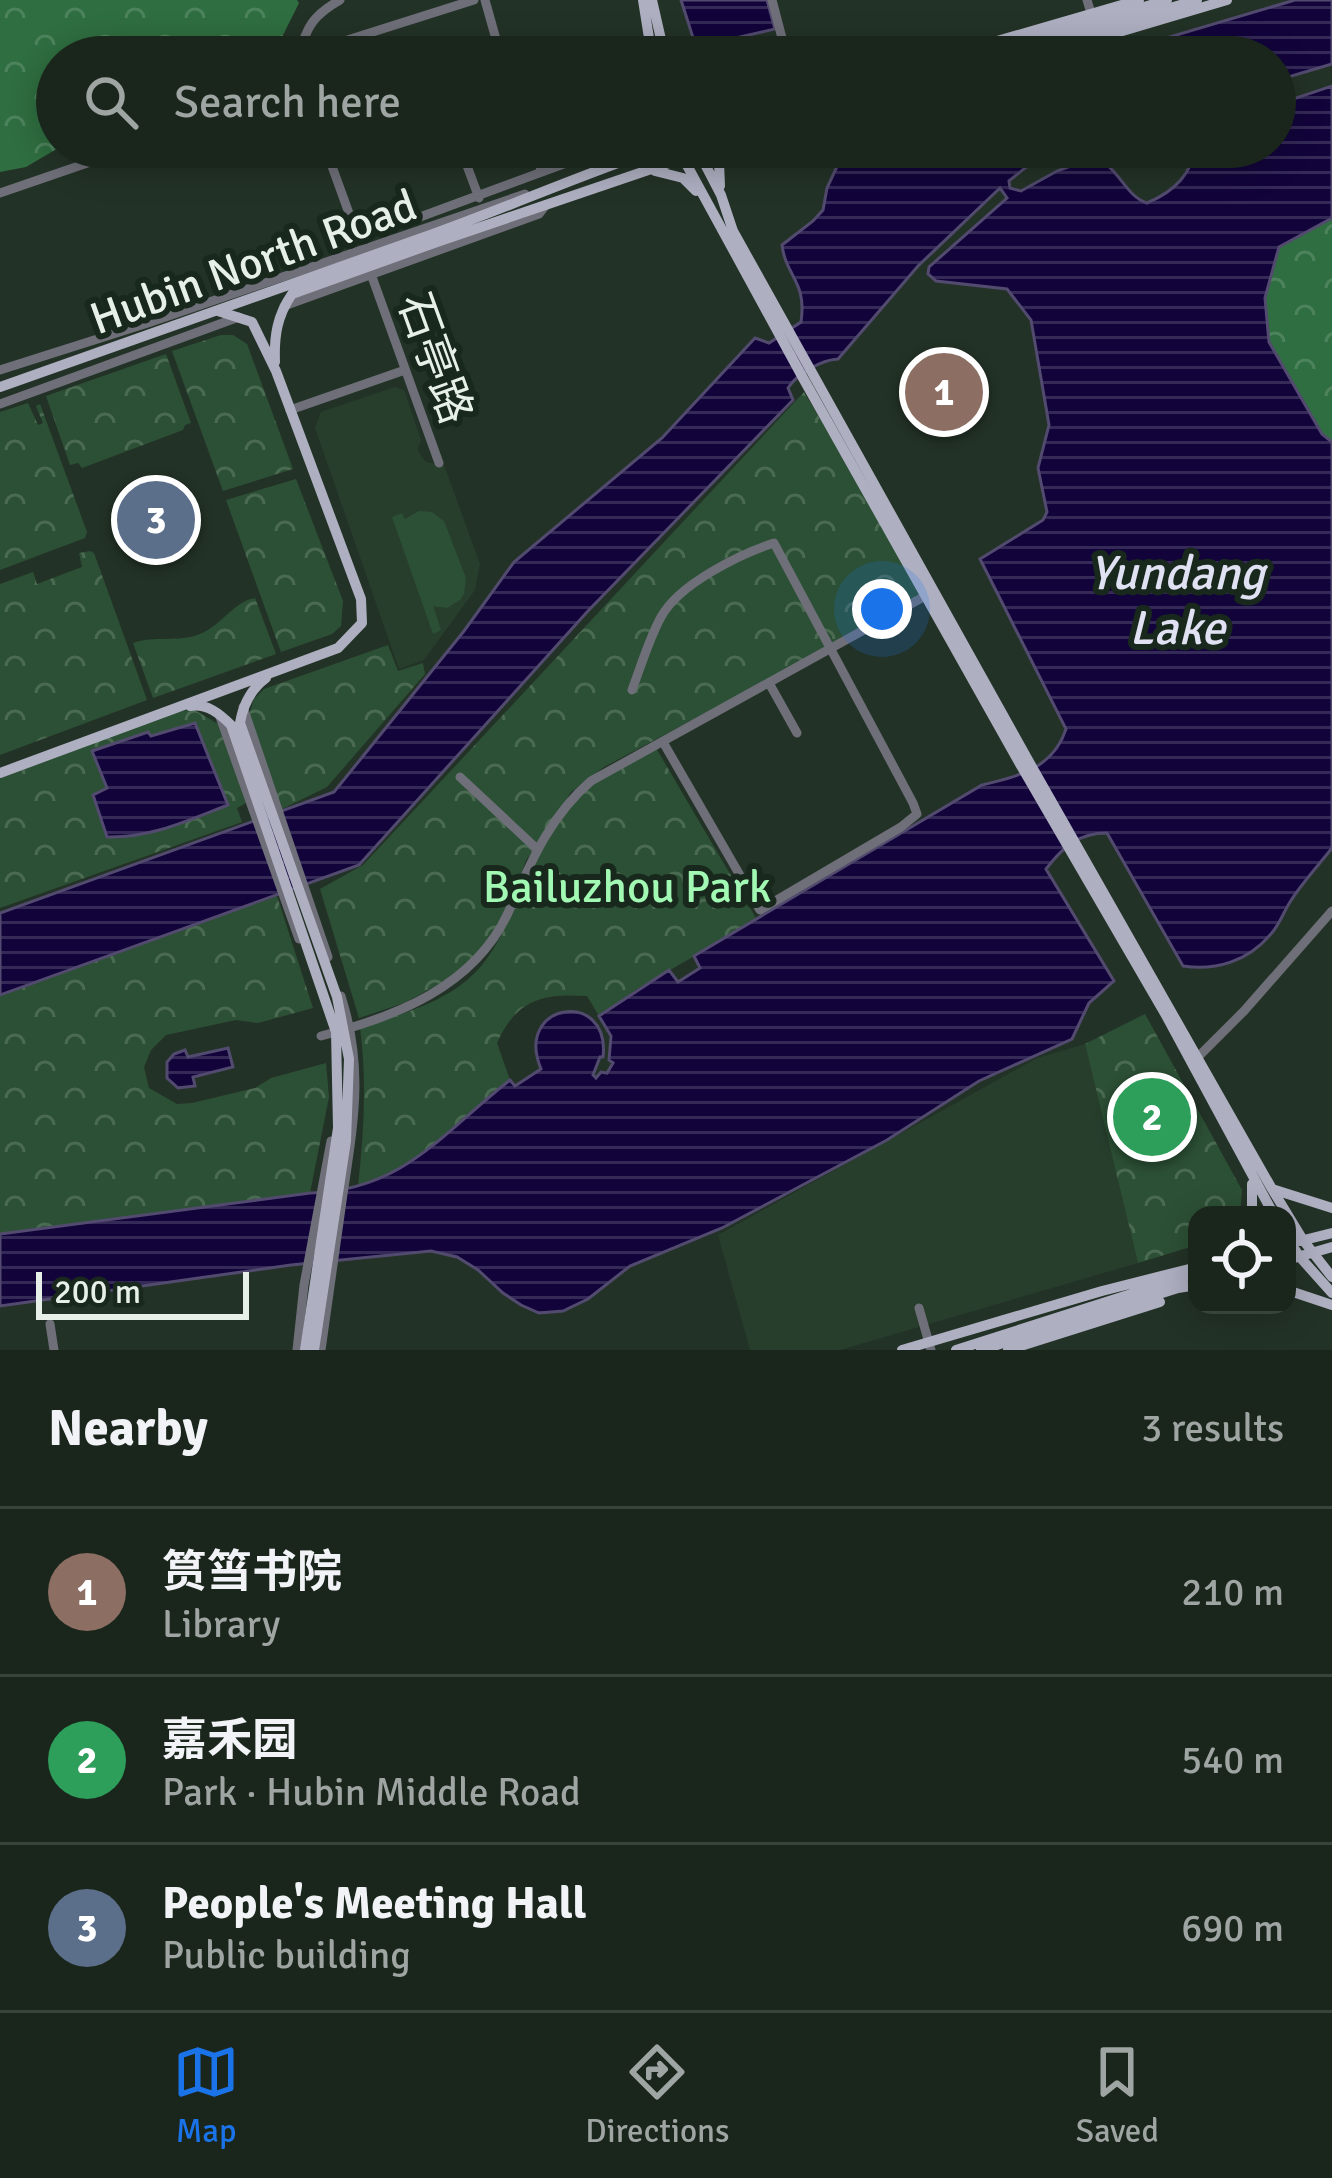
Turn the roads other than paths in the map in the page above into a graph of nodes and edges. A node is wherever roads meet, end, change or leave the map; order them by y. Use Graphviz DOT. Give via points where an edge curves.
graph roads {
  1 [pos="340,0"];
  2 [pos="429,0"];
  3 [pos="474,0"];
  4 [pos="485,0"];
  5 [pos="647,0"];
  6 [pos="772,0"];
  7 [pos="1088,0"];
  8 [pos="1139,0"];
  9 [pos="1167,0"];
  10 [pos="1197,0"];
  11 [pos="1227,0"];
  12 [pos="435,13"];
  13 [pos="1094,23"];
  14 [pos="303,36"];
  15 [pos="363,36"];
  16 [pos="495,36"];
  17 [pos="650,36"];
  18 [pos="658,36"];
  19 [pos="782,36"];
  20 [pos="1036,36"];
  21 [pos="1051,36"];
  22 [pos="1060,36"];
  23 [pos="1106,36"];
  24 [pos="73,168"];
  25 [pos="333,168"];
  26 [pos="468,168"];
  27 [pos="541,168"];
  28 [pos="553,168"];
  29 [pos="599,168"];
  30 [pos="652,168"];
  31 [pos="689,168"];
  32 [pos="706,168"];
  33 [pos="719,168"];
  34 [pos="646,171"];
  35 [pos="542,172"];
  36 [pos="587,172"];
  37 [pos="0,193"];
  38 [pos="478,196"];
  39 [pos="721,196"];
  40 [pos="708,203"];
  41 [pos="547,204"];
  42 [pos="482,208"];
  43 [pos="360,243"];
  44 [pos="371,274"];
  45 [pos="284,306"];
  46 [pos="218,311"];
  47 [pos="239,317"];
  48 [pos="781,328"];
  49 [pos="0,370"];
  50 [pos="405,370"];
  51 [pos="276,371"];
  52 [pos="0,388"];
  53 [pos="0,404"];
  54 [pos="290,410"];
  55 [pos="439,463"];
  56 [pos="929,593"];
  57 [pos="830,649"];
  58 [pos="278,669"];
  59 [pos="769,683"];
  60 [pos="632,690"];
  61 [pos="167,710"];
  62 [pos="797,733"];
  63 [pos="663,742"];
  64 [pos="2,772"];
  65 [pos="460,777"];
  66 [pos="266,813"];
  67 [pos="537,848"];
  68 [pos="1074,849"];
  69 [pos="1332,911"];
  70 [pos="337,1031"];
  71 [pos="1198,1057"];
  72 [pos="1250,1175"];
  73 [pos="333,1185"];
  74 [pos="1272,1190"];
  75 [pos="1253,1206"];
  76 [pos="1269,1206"];
  77 [pos="1278,1206"];
  78 [pos="1332,1208"];
  79 [pos="1332,1233"];
  80 [pos="1296,1240"];
  81 [pos="1296,1243"];
  82 [pos="1332,1247"];
  83 [pos="1312,1253"];
  84 [pos="1296,1257"];
  85 [pos="1296,1261"];
  86 [pos="1188,1272"];
  87 [pos="1188,1273"];
  88 [pos="1332,1277"];
  89 [pos="318,1283"];
  90 [pos="1188,1287"];
  91 [pos="1188,1290"];
  92 [pos="1296,1293"];
  93 [pos="1332,1293"];
  94 [pos="1332,1305"];
  95 [pos="919,1308"];
  96 [pos="50,1324"];
  97 [pos="930,1346"];
  98 [pos="54,1350"];
  99 [pos="309,1350"];
  100 [pos="902,1350"];
  101 [pos="956,1350"];
  102 [pos="980,1350"];
  103 [pos="1008,1350"];
  1 -- 14 [label="street" via="320,11"];
  2 -- 12 [label="street"];
  3 -- 12 [label="street"];
  4 -- 16 [label="street"];
  5 -- 17 [label="main road"];
  5 -- 18 [label="main road"];
  6 -- 19 [label="street"];
  7 -- 13 [label="street"];
  8 -- 13 [label="main road"];
  9 -- 13 [label="main road"];
  10 -- 13 [label="main road"];
  11 -- 23 [label="main road"];
  12 -- 15 [label="street"];
  13 -- 20 [label="main road"];
  13 -- 21 [label="main road"];
  13 -- 22 [label="main road"];
  24 -- 37 [label="street"];
  25 -- 43 [label="street"];
  26 -- 38 [label="street"];
  27 -- 35 [label="street"];
  28 -- 35 [label="street"];
  29 -- 36 [label="main road, Hubin North Road"];
  30 -- 34 [label="main road"];
  31 -- 40 [label="main road"];
  32 -- 39 [label="main road"];
  33 -- 39 [label="main road"];
  34 -- 40 [label="main road" via="683,178"];
  34 -- 41 [label="main road"];
  35 -- 38 [label="street"];
  36 -- 42 [label="street"];
  36 -- 46 [label="main road, Hubin North Road"];
  38 -- 42 [label="street"];
  38 -- 43 [label="street"];
  39 -- 48 [label="main road"];
  40 -- 48 [label="main road"];
  41 -- 44 [label="street"];
  41 -- 45 [label="main road" via="292,294"];
  42 -- 43 [label="street"];
  43 -- 49 [label="street"];
  44 -- 45 [label="street"];
  44 -- 50 [label="street, 石亭路"];
  45 -- 51 [label="main road" via="274,334"];
  46 -- 47 [label="main road"];
  46 -- 52 [label="main road, Hubin North Road"];
  47 -- 51 [label="main road" via="252,322"];
  47 -- 53 [label="street"];
  48 -- 56 [label="main road"];
  50 -- 54 [label="street"];
  50 -- 55 [label="street, 石亭路"];
  51 -- 54 [label="main road"];
  54 -- 58 [label="main road" via="361,599 362,623 338,648"];
  56 -- 57 [label="street"];
  56 -- 68 [label="main road"];
  57 -- 59 [label="street"];
  57 -- 60 [label="street" via="774,543 721,568 663,612"];
  57 -- 63 [label="street" via="916,814 760,910"];
  58 -- 61 [label="main road"];
  58 -- 66 [label="main road" via="258,683 240,723"];
  59 -- 62 [label="street"];
  59 -- 63 [label="street"];
  61 -- 64 [label="main road"];
  61 -- 66 [label="main road" via="197,704 232,725"];
  63 -- 67 [label="street" via="581,790"];
  65 -- 67 [label="street"];
  66 -- 70 [label="main road" via="337,997"];
  67 -- 70 [label="street" via="507,915 473,964 428,998"];
  68 -- 71 [label="main road"];
  68 -- 72 [label="main road"];
  69 -- 71 [label="street"];
  70 -- 73 [label="main road" via="349,1059 346,1142"];
  71 -- 74 [label="main road"];
  72 -- 75 [label="main road"];
  72 -- 76 [label="main road"];
  73 -- 89 [label="main road"];
  73 -- 89 [label="street"];
  74 -- 77 [label="main road"];
  74 -- 78 [label="main road"];
  79 -- 80 [label="main road"];
  81 -- 83 [label="main road"];
  82 -- 83 [label="main road"];
  83 -- 84 [label="main road"];
  83 -- 88 [label="main road"];
  85 -- 93 [label="main road"];
  86 -- 97 [label="main road"];
  87 -- 101 [label="main road"];
  89 -- 99 [label="main road"];
  89 -- 99 [label="street"];
  90 -- 102 [label="main road"];
  91 -- 103 [label="main road"];
  92 -- 94 [label="main road"];
  95 -- 97 [label="street"];
  96 -- 98 [label="street"];
  97 -- 100 [label="main road"];
}
